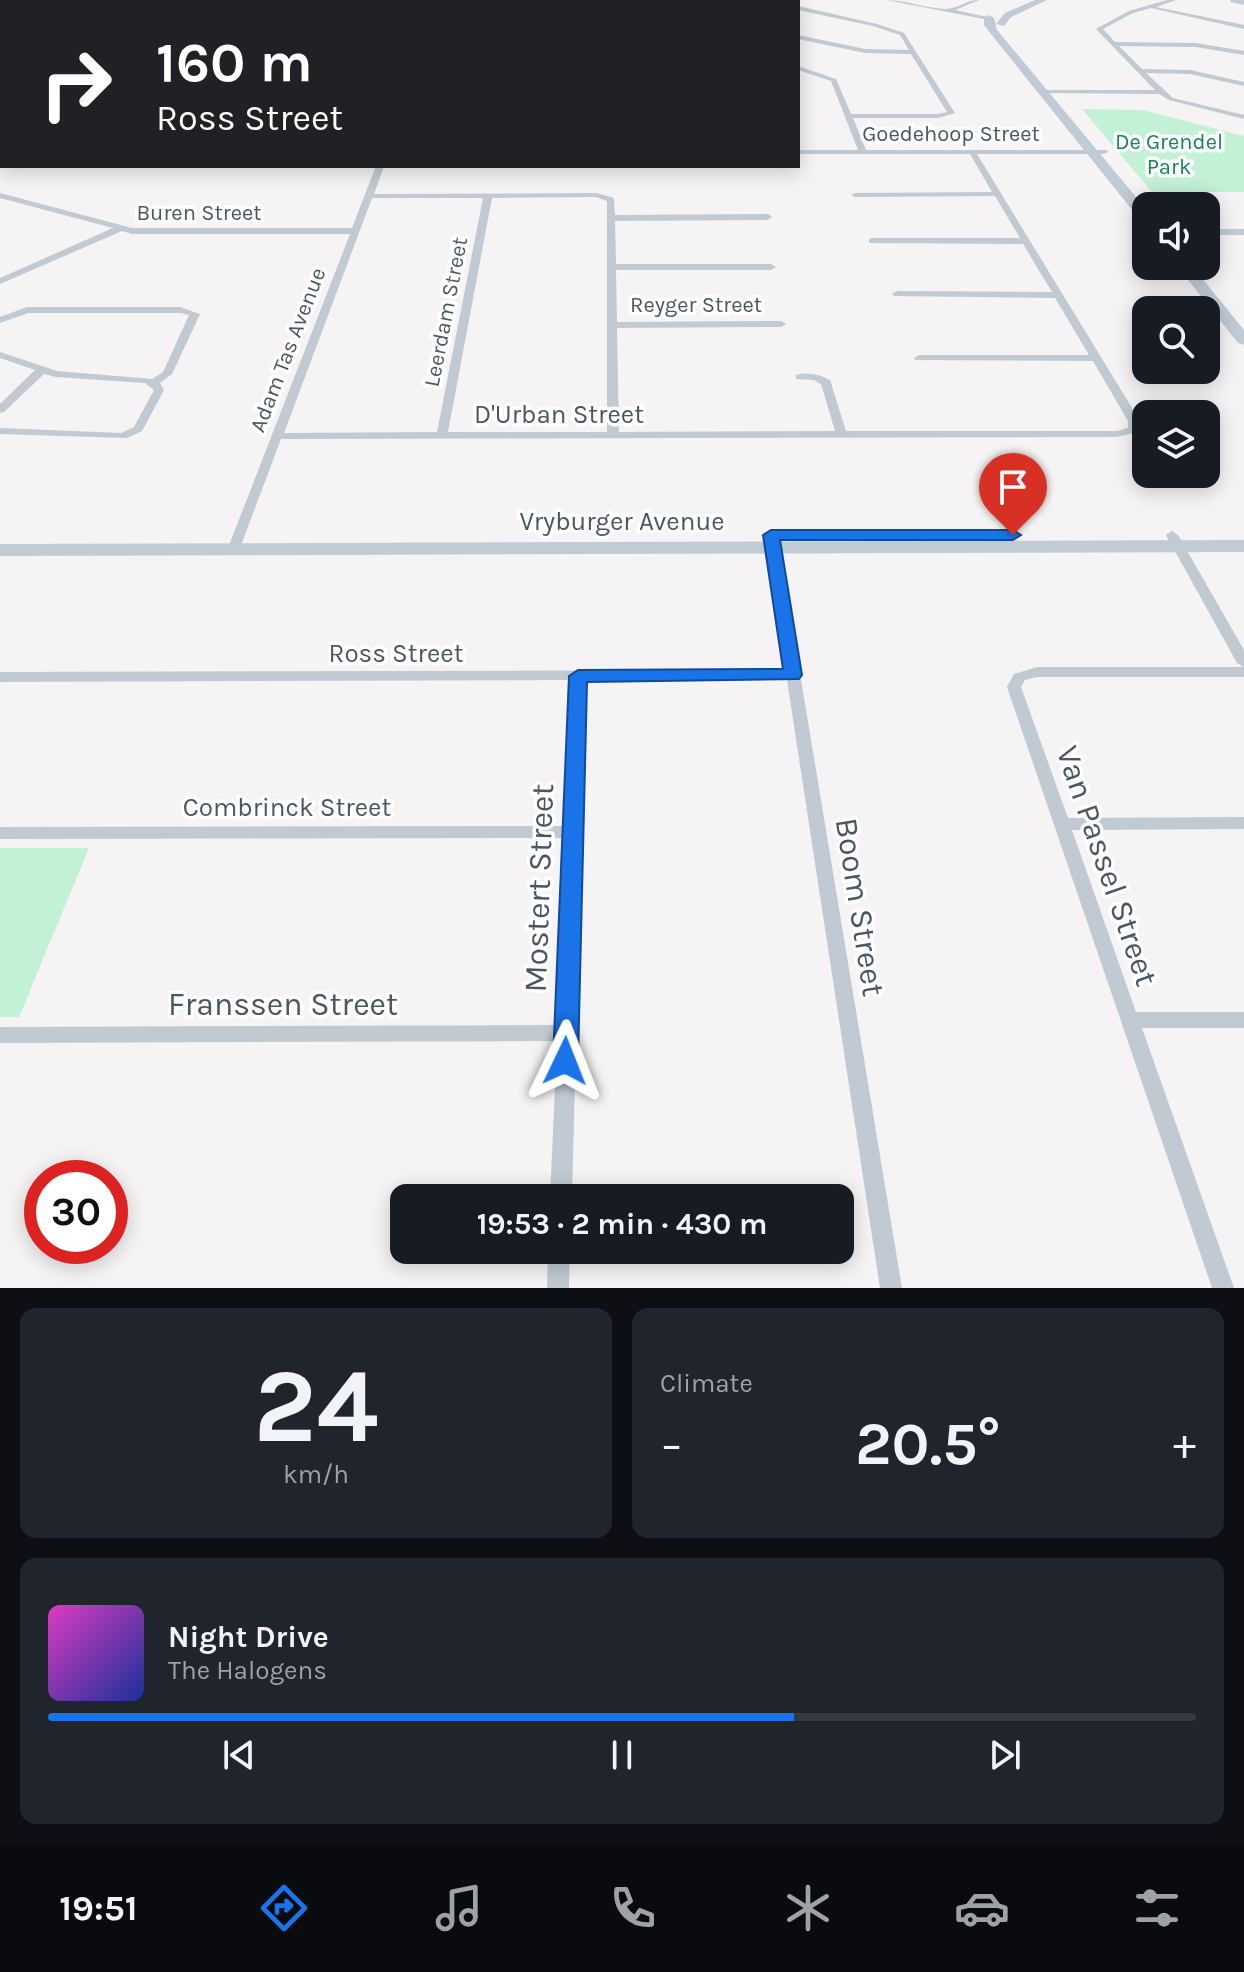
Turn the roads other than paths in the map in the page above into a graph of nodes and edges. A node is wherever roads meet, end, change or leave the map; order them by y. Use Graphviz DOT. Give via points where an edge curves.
graph roads {
  1 [pos="889,0"];
  2 [pos="976,0"];
  3 [pos="1028,0"];
  4 [pos="1043,0"];
  5 [pos="1173,0"];
  6 [pos="1234,0"];
  7 [pos="1244,2"];
  8 [pos="808,4"];
  9 [pos="800,7"];
  10 [pos="800,8"];
  11 [pos="1153,8"];
  12 [pos="947,11"];
  13 [pos="989,18"];
  14 [pos="1004,20"];
  15 [pos="1244,27"];
  16 [pos="800,37"];
  17 [pos="1112,44"];
  18 [pos="913,52"];
  19 [pos="1244,53"];
  20 [pos="800,69"];
  21 [pos="1140,71"];
  22 [pos="1244,84"];
  23 [pos="1050,92"];
  24 [pos="1161,92"];
  25 [pos="850,116"];
  26 [pos="1244,117"];
  27 [pos="800,152"];
  28 [pos="863,152"];
  29 [pos="972,152"];
  30 [pos="1098,152"];
  31 [pos="379,168"];
  32 [pos="1138,192"];
  33 [pos="998,194"];
  34 [pos="0,195"];
  35 [pos="488,195"];
  36 [pos="855,195"];
  37 [pos="369,196"];
  38 [pos="1132,199"];
  39 [pos="768,217"];
  40 [pos="612,218"];
  41 [pos="119,229"];
  42 [pos="355,231"];
  43 [pos="1220,232"];
  44 [pos="1244,232"];
  45 [pos="872,241"];
  46 [pos="1025,241"];
  47 [pos="611,267"];
  48 [pos="771,267"];
  49 [pos="0,269"];
  50 [pos="17,274"];
  51 [pos="1195,280"];
  52 [pos="1213,280"];
  53 [pos="0,281"];
  54 [pos="897,294"];
  55 [pos="1058,295"];
  56 [pos="0,320"];
  57 [pos="1244,320"];
  58 [pos="781,324"];
  59 [pos="611,325"];
  60 [pos="1244,340"];
  61 [pos="0,355"];
  62 [pos="919,358"];
  63 [pos="1095,358"];
  64 [pos="42,370"];
  65 [pos="800,377"];
  66 [pos="154,382"];
  67 [pos="0,410"];
  68 [pos="0,431"];
  69 [pos="613,435"];
  70 [pos="842,435"];
  71 [pos="276,436"];
  72 [pos="442,436"];
  73 [pos="1244,534"];
  74 [pos="0,538"];
  75 [pos="1175,540"];
  76 [pos="772,541"];
  77 [pos="236,542"];
  78 [pos="1244,546"];
  79 [pos="0,550"];
  80 [pos="1244,663"];
  81 [pos="1244,672"];
  82 [pos="793,675"];
  83 [pos="578,676"];
  84 [pos="0,677"];
  85 [pos="1244,823"];
  86 [pos="1060,824"];
  87 [pos="573,832"];
  88 [pos="0,833"];
  89 [pos="1129,1020"];
  90 [pos="1244,1020"];
  91 [pos="566,1033"];
  92 [pos="0,1035"];
  93 [pos="561,1184"];
  94 [pos="559,1264"];
  95 [pos="558,1288"];
  96 [pos="891,1288"];
  97 [pos="1223,1288"];
  1 -- 12 [label="street"];
  2 -- 12 [label="street"];
  3 -- 13 [label="street"];
  4 -- 14 [label="street"];
  5 -- 11 [label="street"];
  6 -- 7 [label="street"];
  8 -- 9 [label="street"];
  10 -- 18 [label="street" via="895,31"];
  11 -- 15 [label="street"];
  11 -- 17 [label="street" via="1100,27"];
  12 -- 13 [label="street"];
  13 -- 14 [label="street"];
  13 -- 23 [label="street" via="989,26"];
  14 -- 23 [label="street"];
  16 -- 18 [label="street" via="865,51"];
  17 -- 19 [label="street" via="1202,45"];
  17 -- 21 [label="street"];
  18 -- 25 [label="street" via="951,113"];
  20 -- 25 [label="street" via="833,78"];
  21 -- 22 [label="street" via="1190,72"];
  21 -- 24 [label="street"];
  23 -- 24 [label="street"];
  23 -- 30 [label="street"];
  24 -- 26 [label="street"];
  25 -- 28 [label="street"];
  27 -- 28 [label="street, Goedehoop Street"];
  28 -- 29 [label="street, Goedehoop Street"];
  29 -- 30 [label="street, Goedehoop Street"];
  29 -- 33 [label="street, D'Urban Street"];
  30 -- 32 [label="street"];
  30 -- 38 [label="street"];
  31 -- 37 [label="street, Adam Tas Avenue"];
  33 -- 36 [label="street"];
  33 -- 46 [label="street, D'Urban Street"];
  34 -- 41 [label="street, Buren Street"];
  35 -- 37 [label="street"];
  35 -- 40 [label="street" via="604,196 612,201"];
  35 -- 72 [label="street, Leerdam Street"];
  37 -- 42 [label="street, Adam Tas Avenue"];
  39 -- 40 [label="street"];
  40 -- 47 [label="street, Reyger Street"];
  41 -- 42 [label="street, Buren Street"];
  41 -- 50 [label="street"];
  42 -- 71 [label="street, Adam Tas Avenue"];
  43 -- 44 [label="street"];
  45 -- 46 [label="street"];
  46 -- 55 [label="street, D'Urban Street"];
  47 -- 48 [label="street, Reyger Street"];
  47 -- 59 [label="street, Reyger Street"];
  49 -- 50 [label="street"];
  50 -- 53 [label="street"];
  51 -- 60 [label="street"];
  52 -- 57 [label="street"];
  54 -- 55 [label="street"];
  55 -- 63 [label="street, D'Urban Street"];
  56 -- 66 [label="street" via="27,310 195,314 167,374"];
  58 -- 59 [label="street, Reyger Street"];
  59 -- 69 [label="street, Reyger Street"];
  61 -- 64 [label="street"];
  62 -- 63 [label="street"];
  63 -- 70 [label="street, D'Urban Street" via="1134,421 1129,433"];
  64 -- 66 [label="street"];
  64 -- 67 [label="street"];
  65 -- 70 [label="street" via="826,382"];
  66 -- 68 [label="street" via="159,390 138,429 129,435"];
  69 -- 70 [label="street, D'Urban Street"];
  69 -- 72 [label="street, D'Urban Street"];
  71 -- 72 [label="street, D'Urban Street"];
  71 -- 77 [label="street, Adam Tas Avenue"];
  73 -- 75 [label="street, Vryburger Avenue"];
  74 -- 77 [label="street, Vryburger Avenue"];
  75 -- 76 [label="street, Vryburger Avenue"];
  75 -- 78 [label="street, Vryburger Avenue"];
  75 -- 80 [label="street"];
  76 -- 77 [label="street, Vryburger Avenue"];
  76 -- 82 [label="street, Boom Street"];
  77 -- 79 [label="street, Vryburger Avenue"];
  81 -- 86 [label="street, Van Passel Street" via="1037,672 1019,677 1014,687"];
  82 -- 83 [label="street, Ross Street"];
  82 -- 96 [label="street, Boom Street"];
  83 -- 84 [label="street, Ross Street"];
  83 -- 87 [label="street, Mostert Street"];
  85 -- 86 [label="street"];
  86 -- 89 [label="street, Van Passel Street"];
  87 -- 88 [label="street, Combrinck Street"];
  87 -- 91 [label="street, Mostert Street"];
  89 -- 90 [label="street"];
  89 -- 97 [label="street, Van Passel Street"];
  91 -- 92 [label="street, Franssen Street"];
  91 -- 93 [label="street, Mostert Street"];
  94 -- 95 [label="street"];
}
